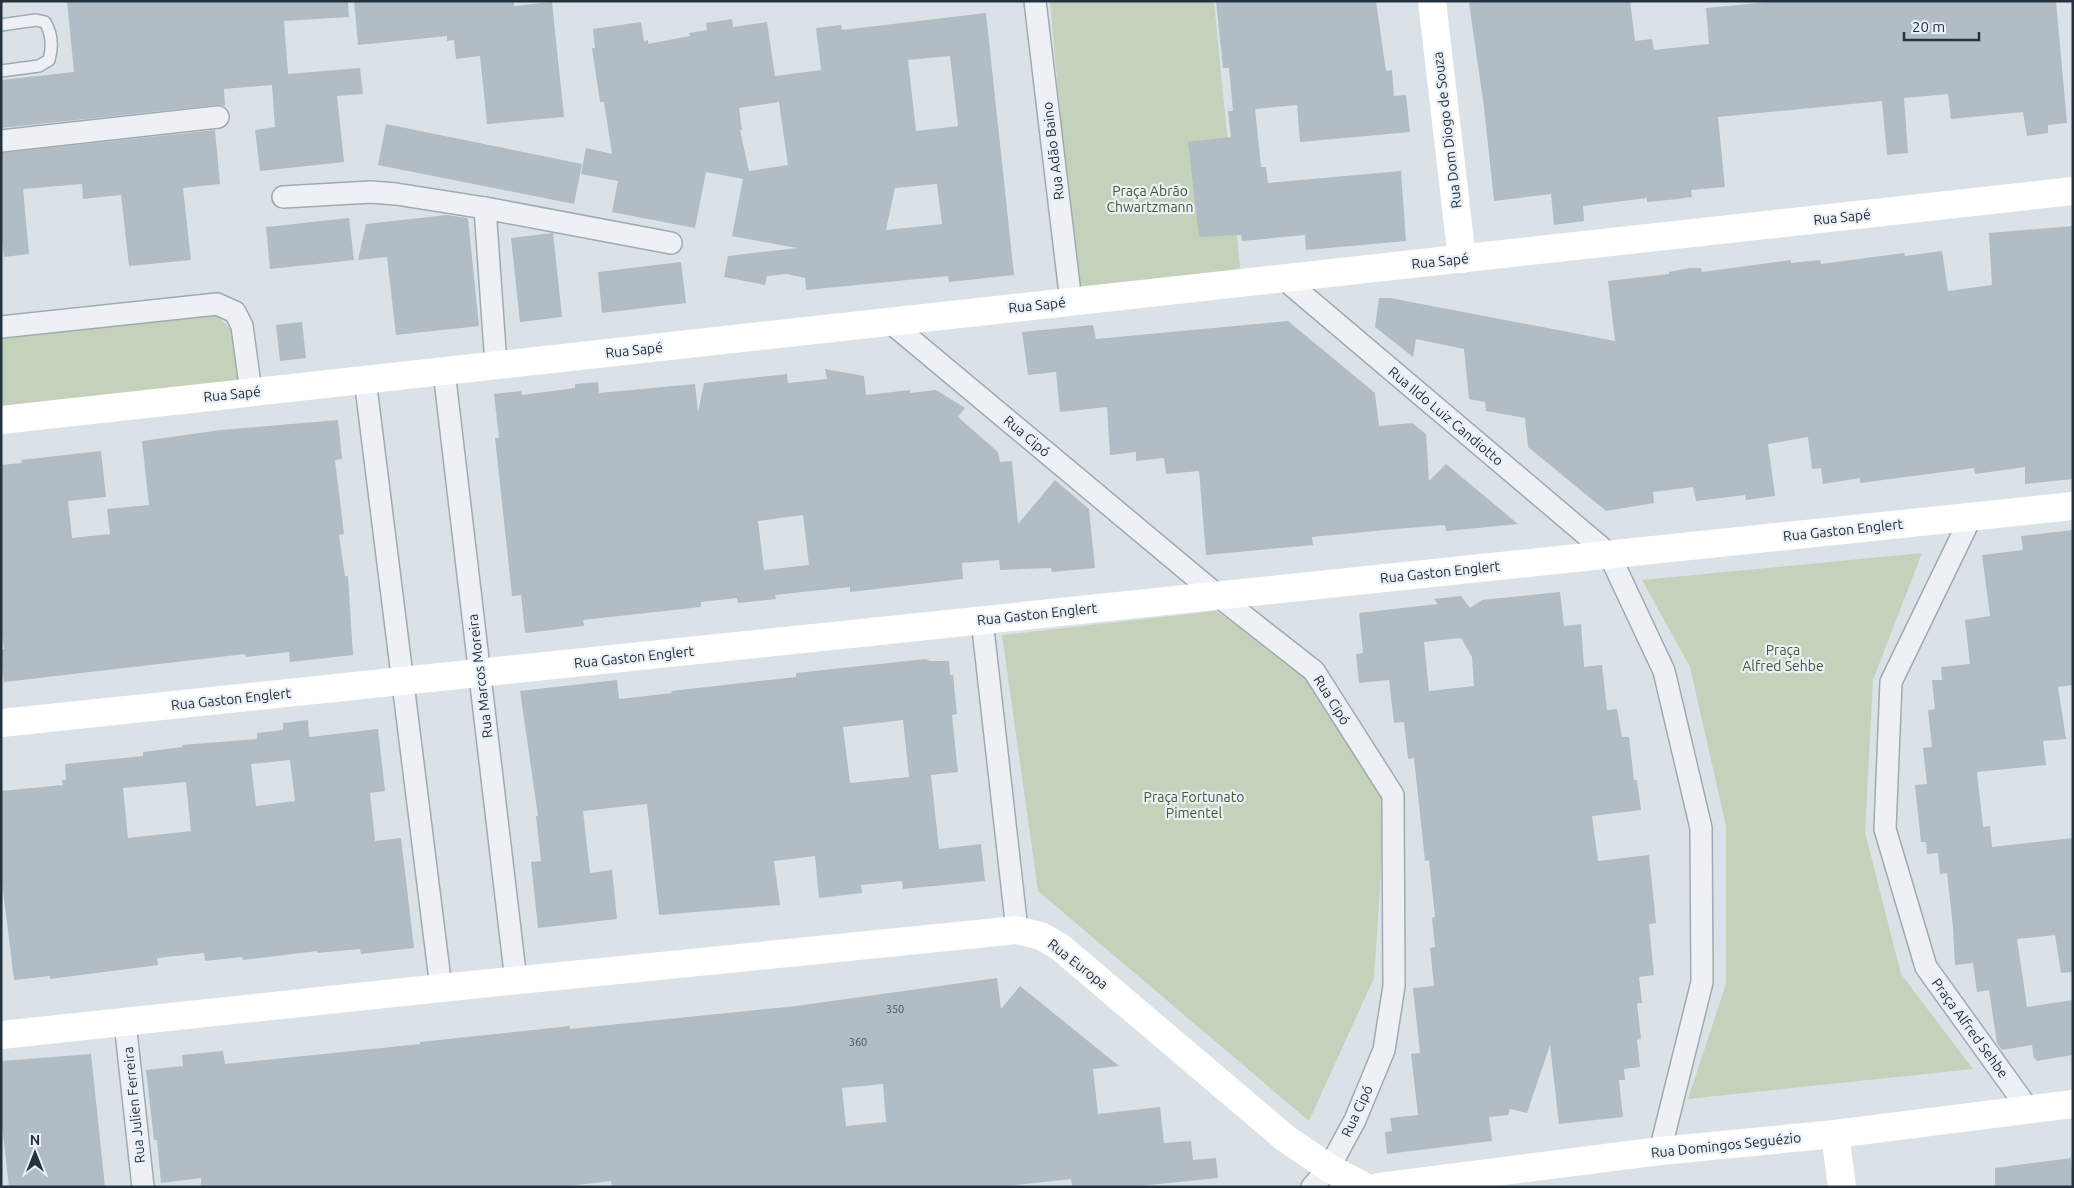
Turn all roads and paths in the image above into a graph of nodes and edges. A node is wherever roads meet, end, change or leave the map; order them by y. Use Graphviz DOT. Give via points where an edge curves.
graph roads {
  1 [pos="1035,1"];
  2 [pos="1432,1"];
  3 [pos="1,25"];
  4 [pos="1,71"];
  5 [pos="218,117"];
  6 [pos="1,141"];
  7 [pos="2073,191"];
  8 [pos="283,197"];
  9 [pos="485,208"];
  10 [pos="671,243"];
  11 [pos="1462,258"];
  12 [pos="1282,278"];
  13 [pos="1071,302"];
  14 [pos="890,322"];
  15 [pos="1,327"];
  16 [pos="496,365"];
  17 [pos="444,371"];
  18 [pos="366,380"];
  19 [pos="251,392"];
  20 [pos="1,420"];
  21 [pos="2073,506"];
  22 [pos="1971,517"];
  23 [pos="1609,554"];
  24 [pos="1217,595"];
  25 [pos="982,620"];
  26 [pos="480,673"];
  27 [pos="403,681"];
  28 [pos="1,723"];
  29 [pos="1017,930"];
  30 [pos="516,981"];
  31 [pos="440,988"];
  32 [pos="126,1022"];
  33 [pos="1,1035"];
  34 [pos="2073,1104"];
  35 [pos="2029,1110"];
  36 [pos="1835,1134"];
  37 [pos="1660,1151"];
  38 [pos="1321,1177"];
  39 [pos="143,1187"];
  40 [pos="1365,1187"];
  41 [pos="1379,1187"];
  42 [pos="1842,1187"];
  1 -- 13 [label="street, Rua Adão Baino"];
  2 -- 11 [label="street, Rua Dom Diogo de Souza"];
  3 -- 4 [label="lane" via="36,20 45,22 50,31 52,50 49,60 39,66"];
  5 -- 6 [label="street"];
  7 -- 11 [label="street, Rua Sapé"];
  8 -- 9 [label="street" via="371,192"];
  9 -- 10 [label="street"];
  9 -- 16 [label="street"];
  11 -- 12 [label="street, Rua Sapé"];
  12 -- 13 [label="street, Rua Sapé"];
  12 -- 23 [label="street, Rua Ildo Luiz Candiotto"];
  13 -- 14 [label="street, Rua Sapé"];
  14 -- 16 [label="street, Rua Sapé"];
  14 -- 24 [label="street, Rua Cipó"];
  15 -- 19 [label="street" via="216,304 235,312 242,326"];
  16 -- 17 [label="street, Rua Sapé"];
  17 -- 18 [label="street, Rua Sapé"];
  17 -- 26 [label="street, Rua Marcos Moreira"];
  18 -- 19 [label="street, Rua Sapé"];
  18 -- 27 [label="street"];
  19 -- 20 [label="street, Rua Sapé"];
  21 -- 22 [label="street, Rua Gaston Englert"];
  22 -- 23 [label="street, Rua Gaston Englert"];
  22 -- 35 [label="street, Praça Alfred Sehbe" via="1891,682 1884,829 1926,967"];
  23 -- 24 [label="street, Rua Gaston Englert"];
  23 -- 37 [label="street" via="1664,671 1701,828 1702,982"];
  24 -- 25 [label="street, Rua Gaston Englert"];
  24 -- 38 [label="street, Rua Cipó" via="1314,671 1392,795 1394,986 1384,1050 1355,1120"];
  25 -- 26 [label="street, Rua Gaston Englert"];
  25 -- 29 [label="street"];
  26 -- 27 [label="street, Rua Gaston Englert"];
  26 -- 30 [label="street, Rua Marcos Moreira"];
  27 -- 28 [label="street, Rua Gaston Englert"];
  27 -- 31 [label="street"];
  29 -- 30 [label="street"];
  29 -- 38 [label="street, Rua Europa" via="1041,936 1060,947 1286,1138"];
  30 -- 31 [label="street"];
  31 -- 32 [label="street"];
  32 -- 33 [label="street"];
  32 -- 39 [label="street, Rua Julien Ferreira"];
  34 -- 35 [label="street, Rua Domingos Seguézio"];
  35 -- 36 [label="street, Rua Domingos Seguézio"];
  36 -- 37 [label="street, Rua Domingos Seguézio"];
  36 -- 42 [label="street"];
  37 -- 41 [label="street, Rua Domingos Seguézio"];
  38 -- 40 [label="street"];
}
